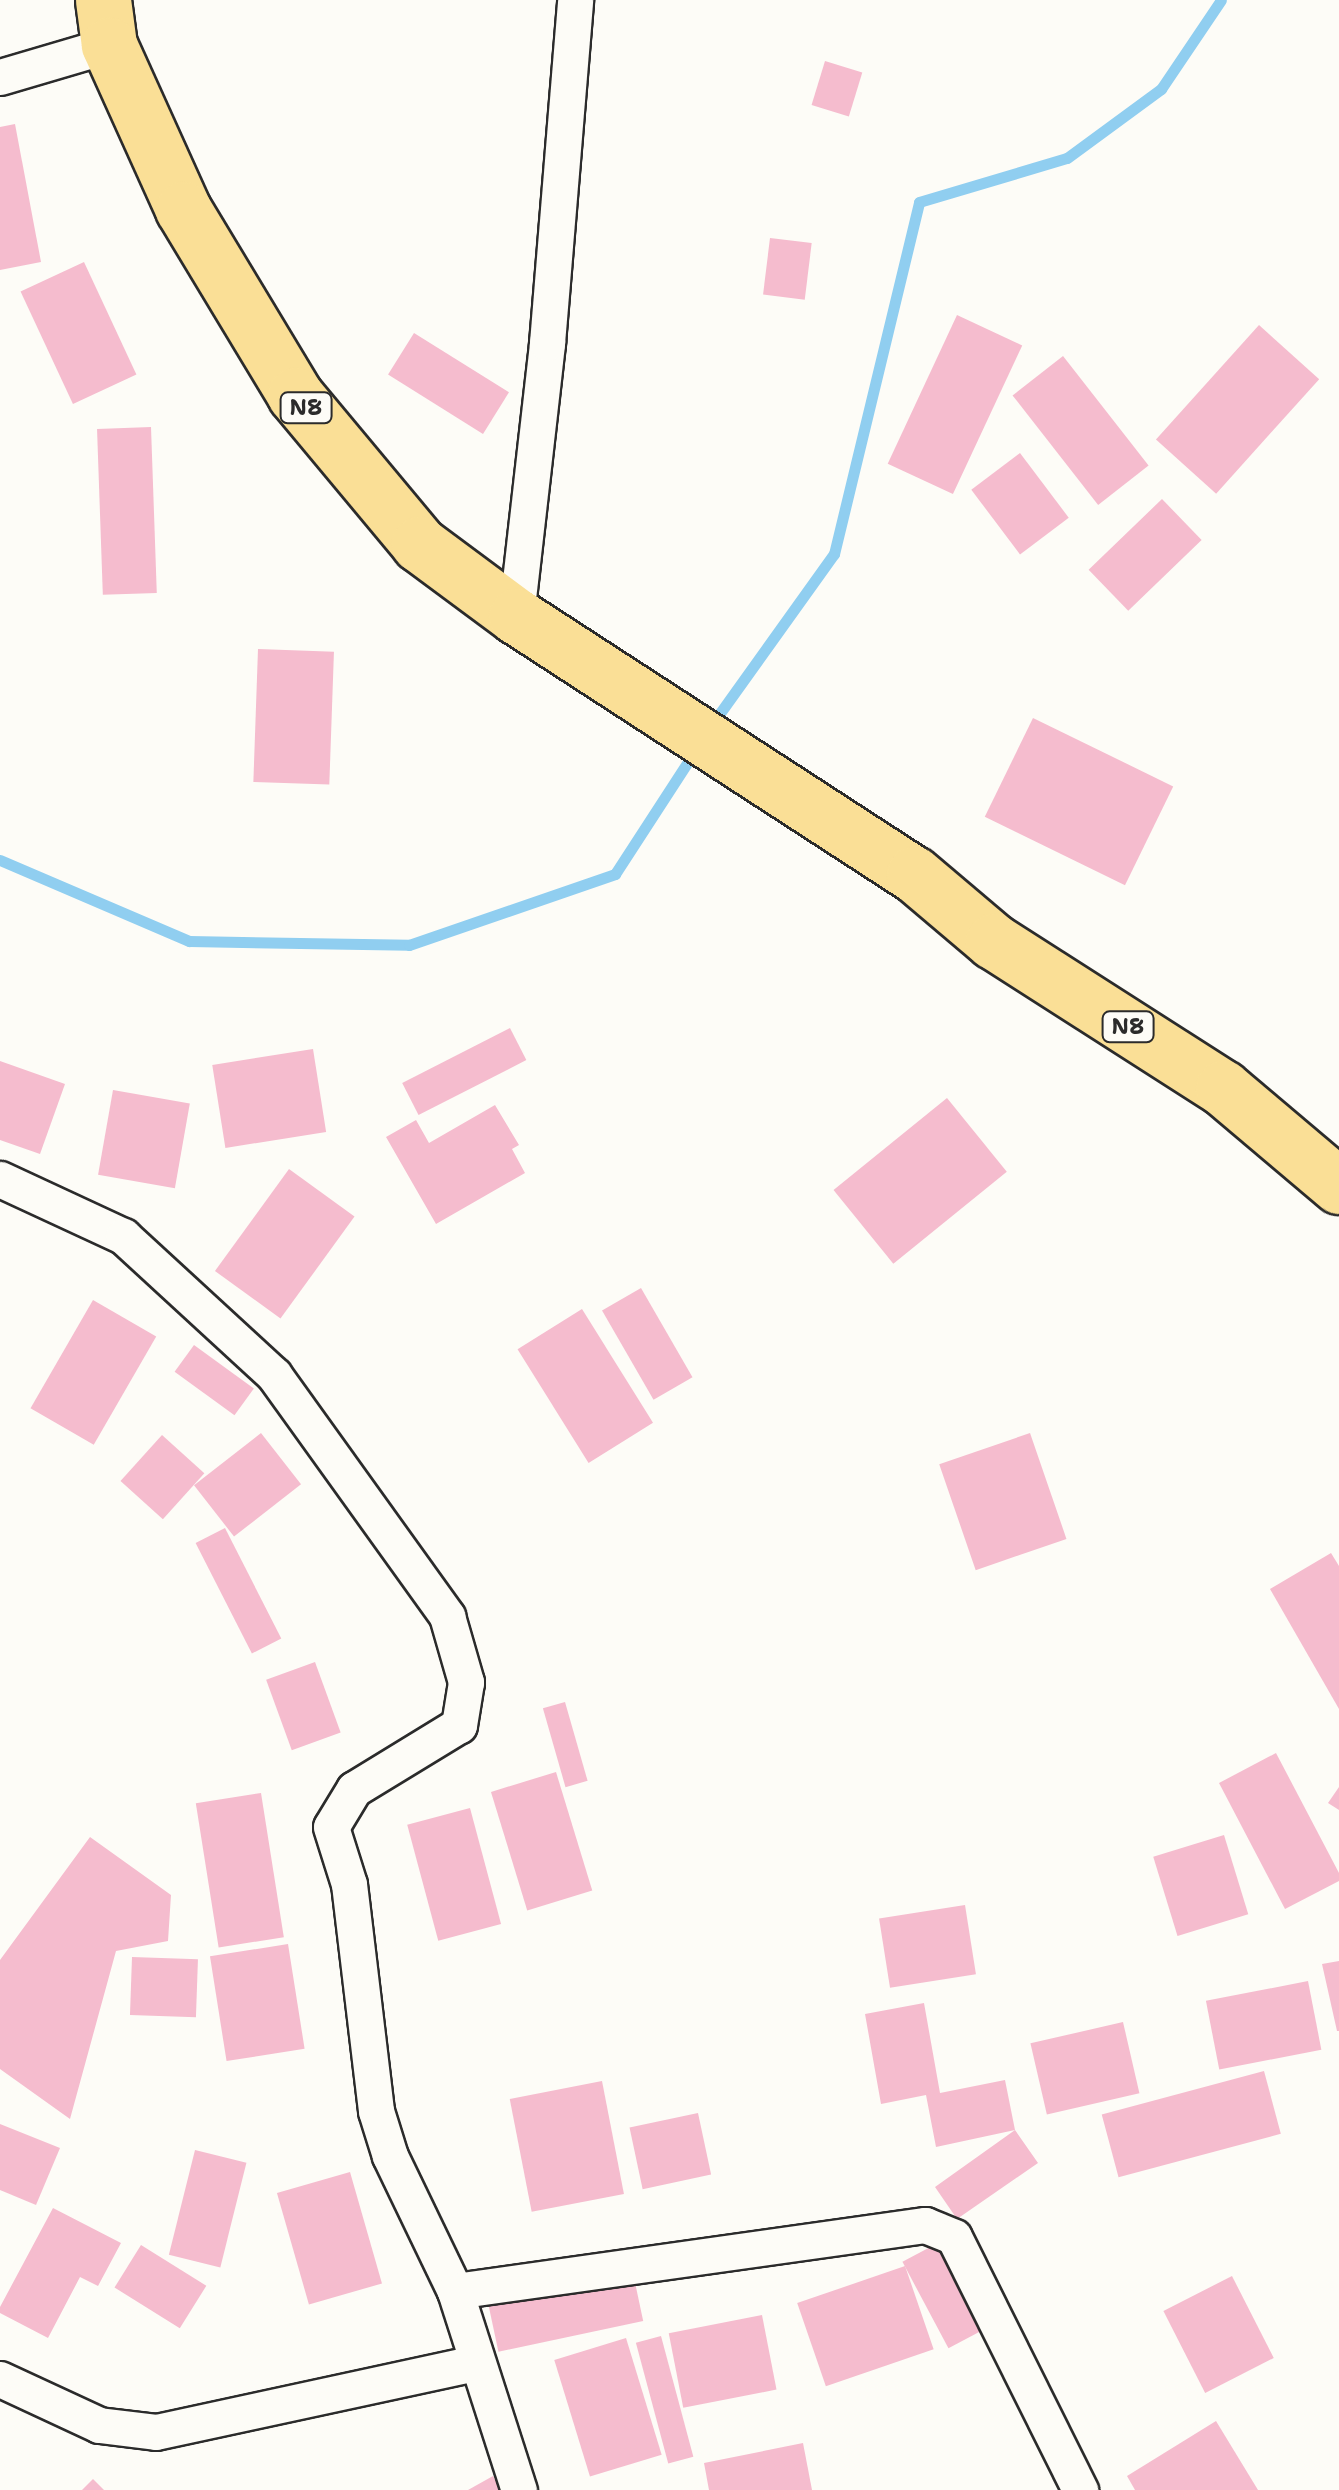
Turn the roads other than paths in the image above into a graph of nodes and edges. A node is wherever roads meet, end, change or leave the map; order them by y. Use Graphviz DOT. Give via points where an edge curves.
graph roads {
  1 [pos="574,0"];
  2 [pos="106,23"];
  3 [pos="0,77"];
  4 [pos="516,616"];
  5 [pos="914,874"];
  6 [pos="1339,1143"];
  7 [pos="0,1179"];
  8 [pos="1339,1186"];
  9 [pos="455,2291"];
  10 [pos="476,2363"];
  11 [pos="0,2379"];
  12 [pos="519,2490"];
  13 [pos="1080,2490"];
  1 -- 4 [label="street" via="547,343"];
  2 -- 3 [label="street"];
  2 -- 4 [label="highway, N8" via="183,210 295,395 419,544"];
  4 -- 5 [label="highway, N8"];
  5 -- 6 [label="highway, N8" via="980,888 1243,1062"];
  5 -- 8 [label="highway, N8" via="993,940 1223,1088"];
  7 -- 9 [label="street" via="123,1236 274,1375 447,1616 466,1682 459,1725 354,1789 331,1826 348,1884 376,2111 390,2156"];
  9 -- 10 [label="street"];
  9 -- 13 [label="street" via="925,2225 954,2237"];
  10 -- 11 [label="street" via="156,2432 99,2426"];
  10 -- 12 [label="street"];
}
